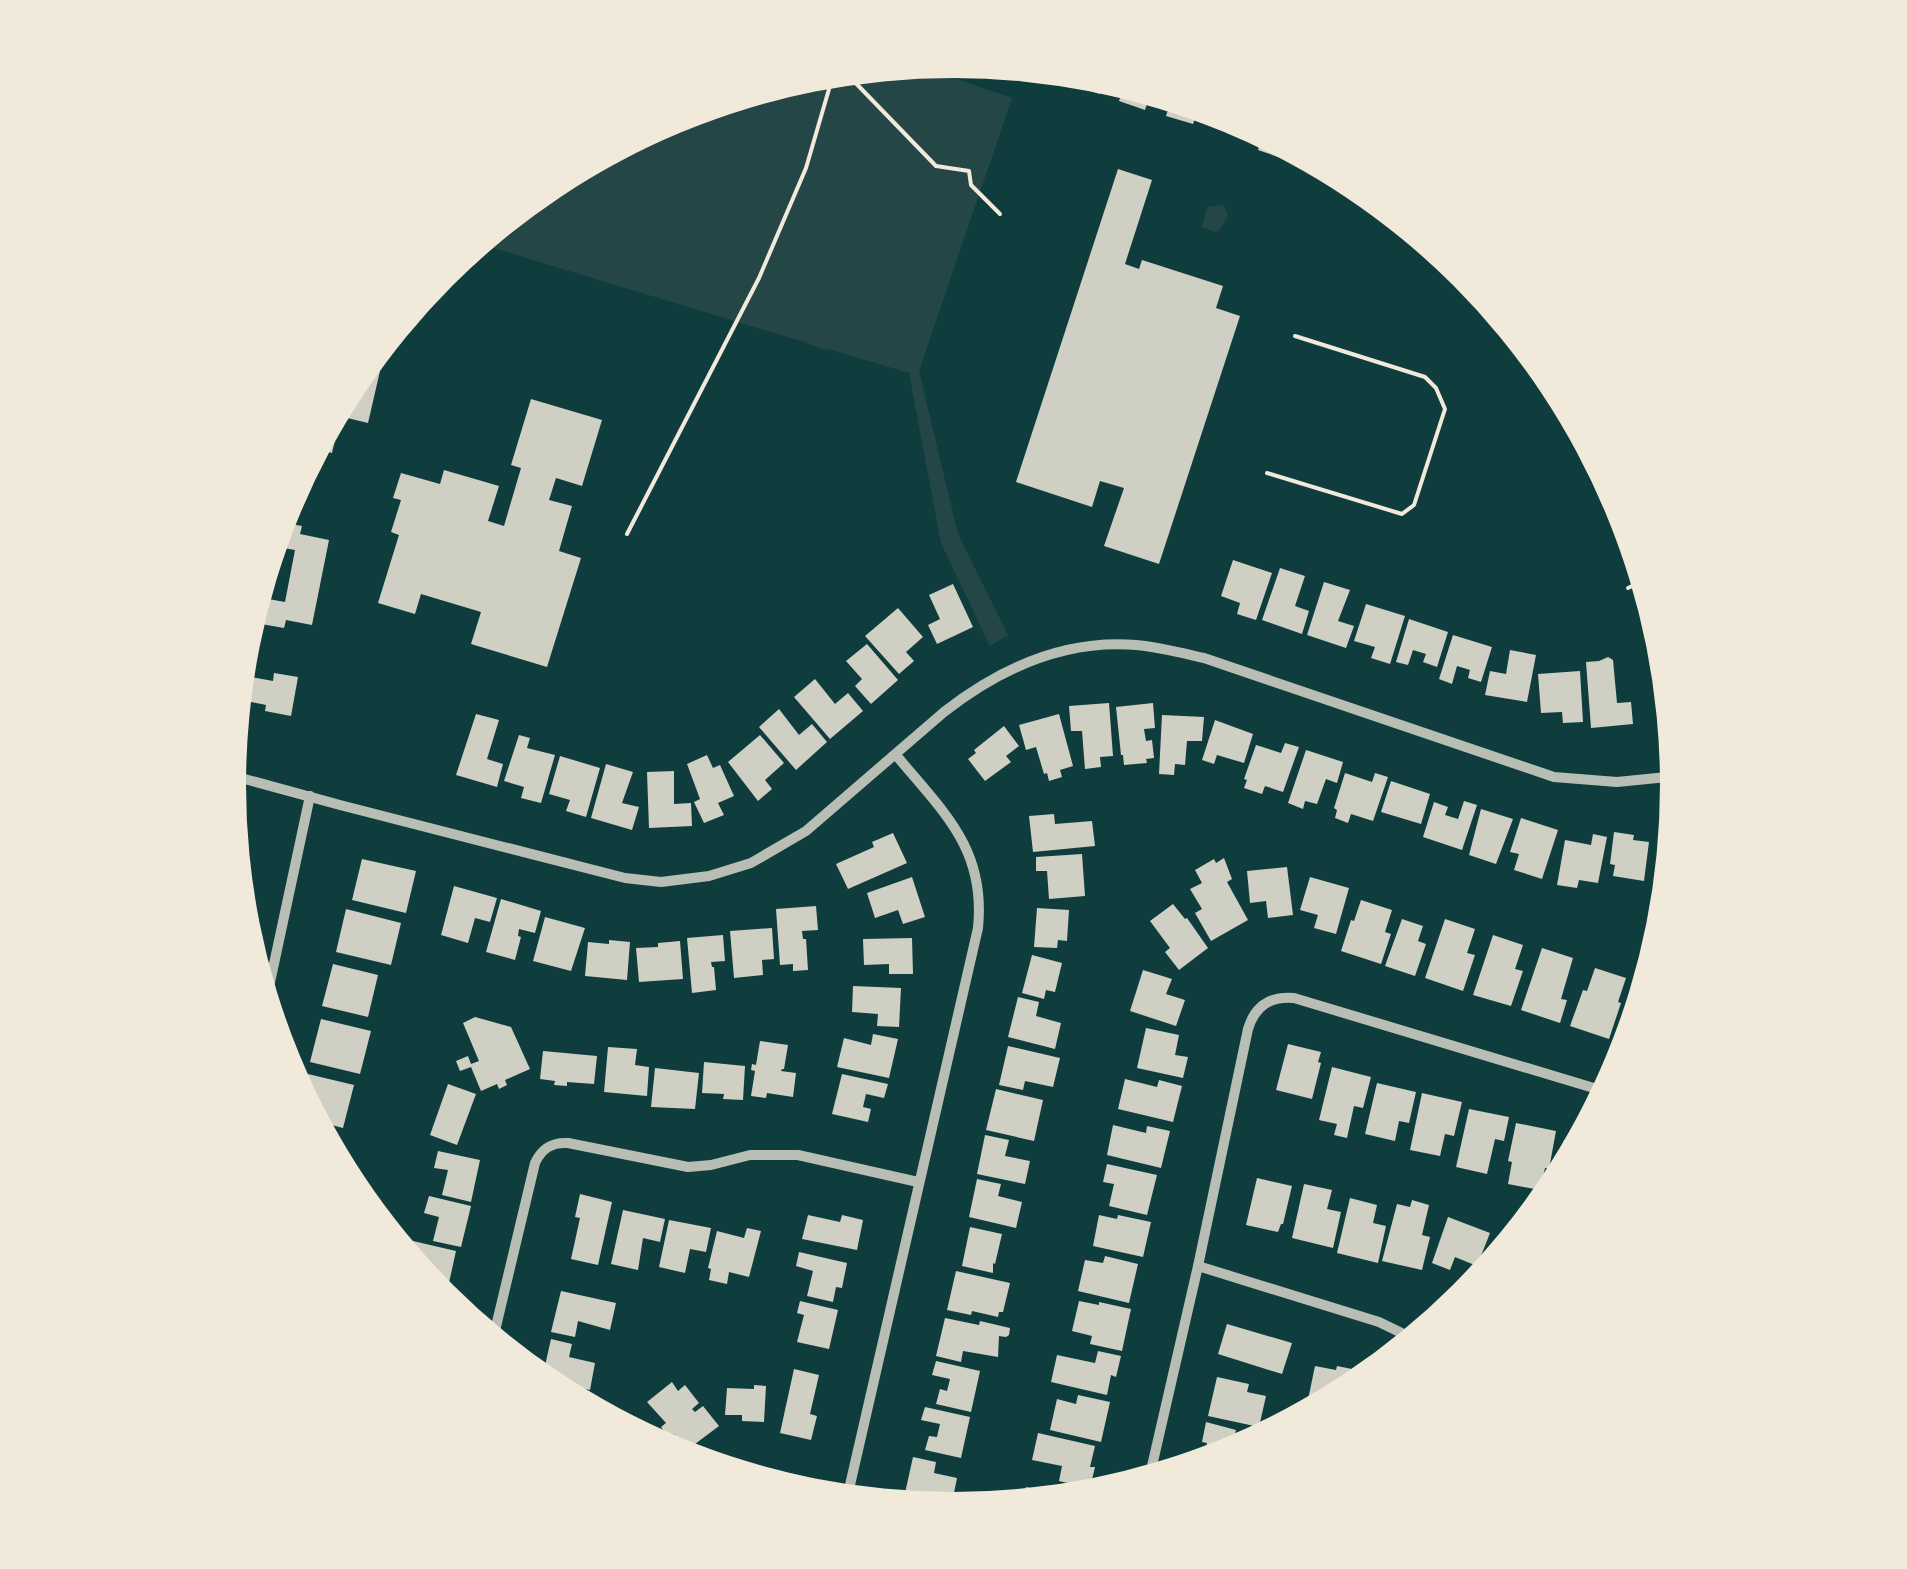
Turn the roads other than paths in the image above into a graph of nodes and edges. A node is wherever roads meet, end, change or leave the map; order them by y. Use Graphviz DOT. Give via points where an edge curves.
graph roads {
  1 [pos="896,755"];
  2 [pos="246,778"];
  3 [pos="1660,778"];
  4 [pos="310,796"];
  5 [pos="272,972"];
  6 [pos="1592,1088"];
  7 [pos="918,1182"];
  8 [pos="1198,1266"];
  9 [pos="497,1324"];
  10 [pos="1400,1332"];
  11 [pos="1153,1462"];
  12 [pos="851,1483"];
  1 -- 3 [label="street" via="965,696 1025,662 1118,644 1204,658 1554,777"];
  1 -- 4 [label="street" via="806,831 750,864 661,882"];
  1 -- 7 [label="street" via="960,834 980,895 978,928"];
  2 -- 4 [label="street"];
  4 -- 5 [label="street"];
  6 -- 8 [label="street" via="1305,1001 1269,1001 1248,1029"];
  7 -- 9 [label="street" via="798,1155 750,1155 688,1167 553,1144 535,1162"];
  7 -- 12 [label="street"];
  8 -- 10 [label="street"];
  8 -- 11 [label="street"];
}
